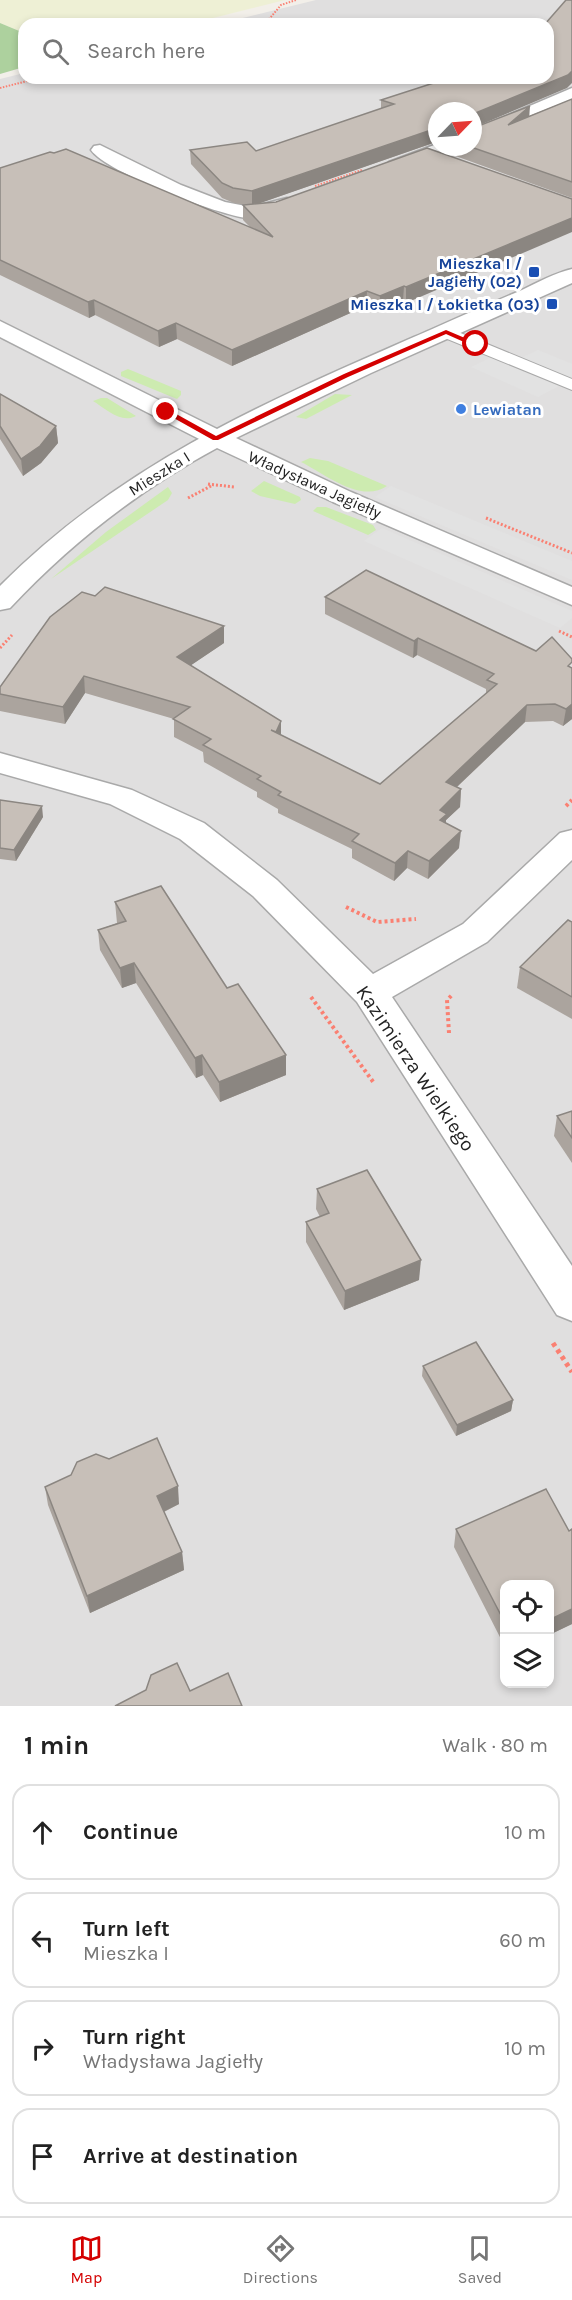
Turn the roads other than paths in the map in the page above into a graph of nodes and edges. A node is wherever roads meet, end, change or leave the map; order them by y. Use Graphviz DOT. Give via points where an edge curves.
graph roads {
  1 [pos="572,93"];
  2 [pos="482,132"];
  3 [pos="100,150"];
  4 [pos="428,155"];
  5 [pos="369,171"];
  6 [pos="306,193"];
  7 [pos="572,275"];
  8 [pos="0,328"];
  9 [pos="446,332"];
  10 [pos="572,385"];
  11 [pos="216,438"];
  12 [pos="572,597"];
  13 [pos="0,602"];
  14 [pos="0,763"];
  15 [pos="572,841"];
  16 [pos="370,993"];
  17 [pos="572,1301"];
  1 -- 2 [label="street"];
  3 -- 6 [label="street" via="124,165 228,210 252,214 268,211"];
  4 -- 5 [label="street"];
  7 -- 9 [label="street, Mieszka I"];
  8 -- 11 [label="street, Władysława Jagiełły"];
  9 -- 10 [label="lane"];
  9 -- 11 [label="street, Mieszka I"];
  11 -- 12 [label="street, Władysława Jagiełły"];
  11 -- 13 [label="street, Mieszka I" via="95,515"];
  14 -- 16 [label="street, Kazimierza Wielkiego" via="121,797 192,831 265,888"];
  15 -- 16 [label="street" via="475,933"];
  16 -- 17 [label="street, Kazimierza Wielkiego"];
}
